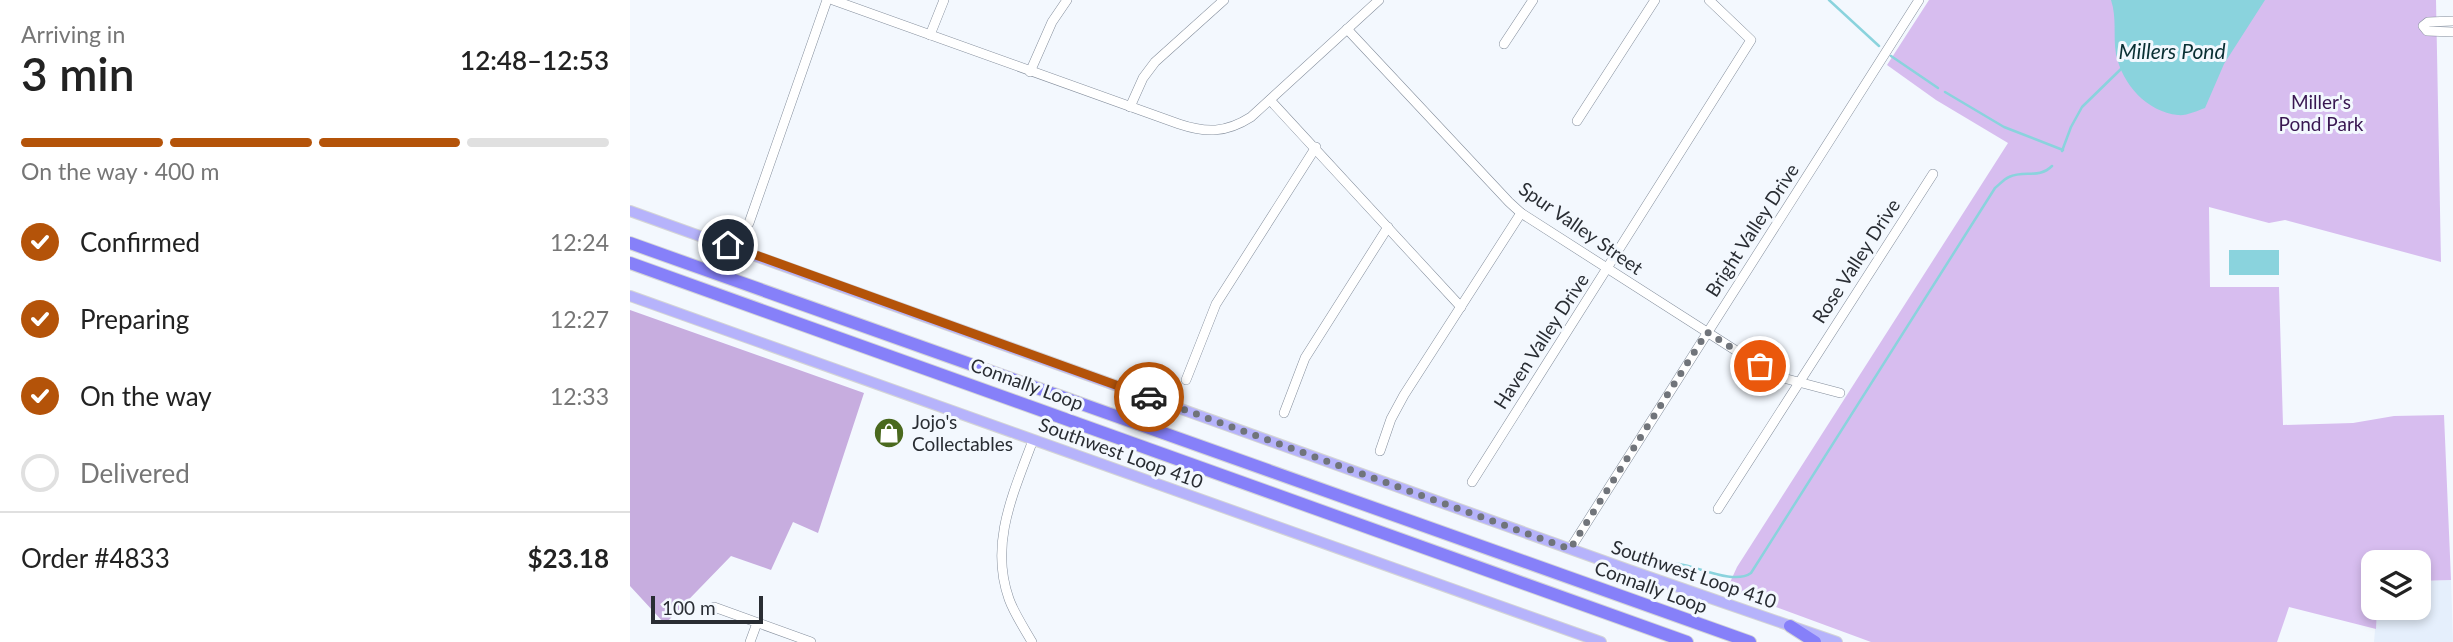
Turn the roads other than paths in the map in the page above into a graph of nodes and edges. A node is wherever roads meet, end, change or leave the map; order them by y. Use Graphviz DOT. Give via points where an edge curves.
graph roads {
  1 [pos="830,0"];
  2 [pos="944,0"];
  3 [pos="1067,0"];
  4 [pos="1224,0"];
  5 [pos="1379,0"];
  6 [pos="1533,0"];
  7 [pos="1656,0"];
  8 [pos="1709,0"];
  9 [pos="1919,0"];
  10 [pos="2453,21"];
  11 [pos="1347,29"];
  12 [pos="2453,32"];
  13 [pos="930,35"];
  14 [pos="1504,44"];
  15 [pos="1030,72"];
  16 [pos="1270,100"];
  17 [pos="1130,107"];
  18 [pos="1577,121"];
  19 [pos="1316,147"];
  20 [pos="1933,174"];
  21 [pos="630,211"];
  22 [pos="1521,213"];
  23 [pos="749,223"];
  24 [pos="1388,227"];
  25 [pos="630,243"];
  26 [pos="630,263"];
  27 [pos="1608,270"];
  28 [pos="630,296"];
  29 [pos="1461,307"];
  30 [pos="1707,332"];
  31 [pos="1186,380"];
  32 [pos="1799,383"];
  33 [pos="1840,393"];
  34 [pos="1284,413"];
  35 [pos="1033,440"];
  36 [pos="1380,451"];
  37 [pos="1472,482"];
  38 [pos="1718,509"];
  39 [pos="1570,549"];
  40 [pos="714,607"];
  41 [pos="757,623"];
  42 [pos="1790,626"];
  43 [pos="750,642"];
  44 [pos="811,642"];
  45 [pos="1032,642"];
  46 [pos="1601,642"];
  47 [pos="1686,642"];
  48 [pos="1750,642"];
  49 [pos="1815,642"];
  50 [pos="1837,642"];
  1 -- 13 [label="street"];
  1 -- 23 [label="street"];
  2 -- 13 [label="street"];
  3 -- 15 [label="street"];
  4 -- 17 [label="street" via="1155,62"];
  5 -- 11 [label="street"];
  6 -- 14 [label="street"];
  7 -- 18 [label="street"];
  8 -- 27 [label="street, Haven Valley Drive" via="1751,40"];
  9 -- 30 [label="street, Bright Valley Drive"];
  10 -- 12 [label="street" via="2423,26 2427,32"];
  11 -- 16 [label="street"];
  11 -- 22 [label="street, Spur Valley Street"];
  13 -- 15 [label="street"];
  15 -- 17 [label="street"];
  16 -- 17 [label="street" via="1251,117 1226,129 1203,131"];
  16 -- 19 [label="street"];
  19 -- 24 [label="street"];
  19 -- 31 [label="street" via="1216,304"];
  20 -- 32 [label="street, Rose Valley Drive"];
  21 -- 39 [label="main road, Southwest Loop 410"];
  22 -- 27 [label="street, Spur Valley Street"];
  22 -- 29 [label="street"];
  24 -- 29 [label="street"];
  24 -- 34 [label="street" via="1305,358"];
  25 -- 48 [label="highway, Connally Loop"];
  26 -- 47 [label="highway, Connally Loop"];
  27 -- 30 [label="street, Spur Valley Street"];
  27 -- 37 [label="street, Haven Valley Drive"];
  28 -- 35 [label="main road, Southwest Loop 410"];
  29 -- 36 [label="street" via="1404,395"];
  30 -- 32 [label="street, Spur Valley Street" via="1774,374"];
  30 -- 39 [label="street, Bright Valley Drive"];
  32 -- 33 [label="street, Spur Valley Street"];
  32 -- 38 [label="street, Rose Valley Drive"];
  35 -- 45 [label="street" via="1001,540 1009,600"];
  35 -- 46 [label="main road, Southwest Loop 410"];
  39 -- 42 [label="main road, Southwest Loop 410"];
  40 -- 41 [label="street"];
  41 -- 43 [label="street"];
  41 -- 44 [label="street"];
  42 -- 49 [label="highway"];
  42 -- 50 [label="main road, Southwest Loop 410"];
}
